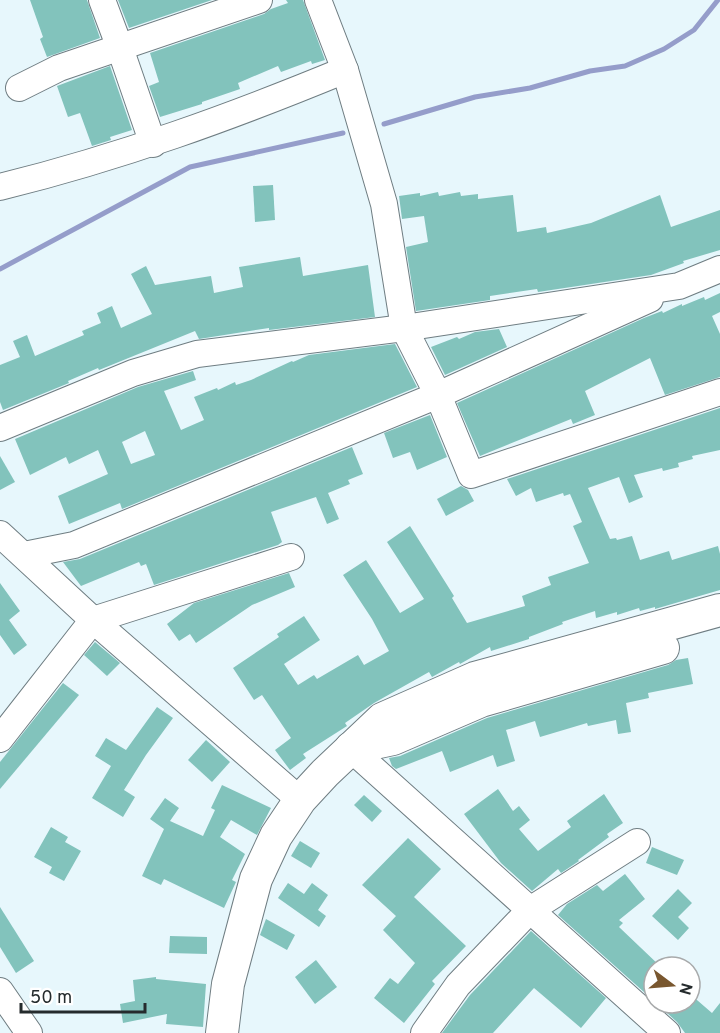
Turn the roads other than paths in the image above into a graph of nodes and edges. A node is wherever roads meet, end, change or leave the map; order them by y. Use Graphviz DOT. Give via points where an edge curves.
graph roads {
  1 [pos="102,0"];
  2 [pos="260,0"];
  3 [pos="318,0"];
  4 [pos="120,48"];
  5 [pos="345,70"];
  6 [pos="19,88"];
  7 [pos="153,144"];
  8 [pos="0,187"];
  9 [pos="720,269"];
  10 [pos="679,286"];
  11 [pos="404,328"];
  12 [pos="720,392"];
  13 [pos="438,395"];
  14 [pos="0,428"];
  15 [pos="0,534"];
  16 [pos="24,555"];
  17 [pos="291,557"];
  18 [pos="720,610"];
  19 [pos="93,620"];
  20 [pos="720,632"];
  21 [pos="641,643"];
  22 [pos="0,739"];
  23 [pos="350,748"];
  24 [pos="300,800"];
  25 [pos="637,842"];
  26 [pos="530,910"];
  27 [pos="0,991"];
  28 [pos="28,1033"];
  29 [pos="222,1033"];
  30 [pos="424,1033"];
  31 [pos="667,1033"];
  1 -- 4 [label="street"];
  2 -- 4 [label="street"];
  3 -- 5 [label="street"];
  4 -- 6 [label="street" via="59,68"];
  4 -- 7 [label="street"];
  5 -- 7 [label="street"];
  5 -- 11 [label="street" via="384,204"];
  7 -- 8 [label="street"];
  9 -- 10 [label="street"];
  10 -- 11 [label="street"];
  10 -- 13 [label="street"];
  11 -- 13 [label="street"];
  11 -- 14 [label="street" via="196,354 133,373"];
  12 -- 13 [label="street" via="471,475"];
  13 -- 16 [label="street" via="74,545"];
  15 -- 16 [label="street"];
  16 -- 19 [label="street"];
  17 -- 19 [label="street"];
  18 -- 21 [label="main road"];
  19 -- 22 [label="street"];
  19 -- 24 [label="street"];
  20 -- 21 [label="main road"];
  21 -- 23 [label="main road" via="481,701 393,739"];
  23 -- 24 [label="main road"];
  23 -- 26 [label="street"];
  24 -- 29 [label="main road" via="276,836 256,879 228,984"];
  25 -- 26 [label="street"];
  26 -- 30 [label="street" via="458,985"];
  26 -- 31 [label="street"];
  27 -- 28 [label="street"];
}
